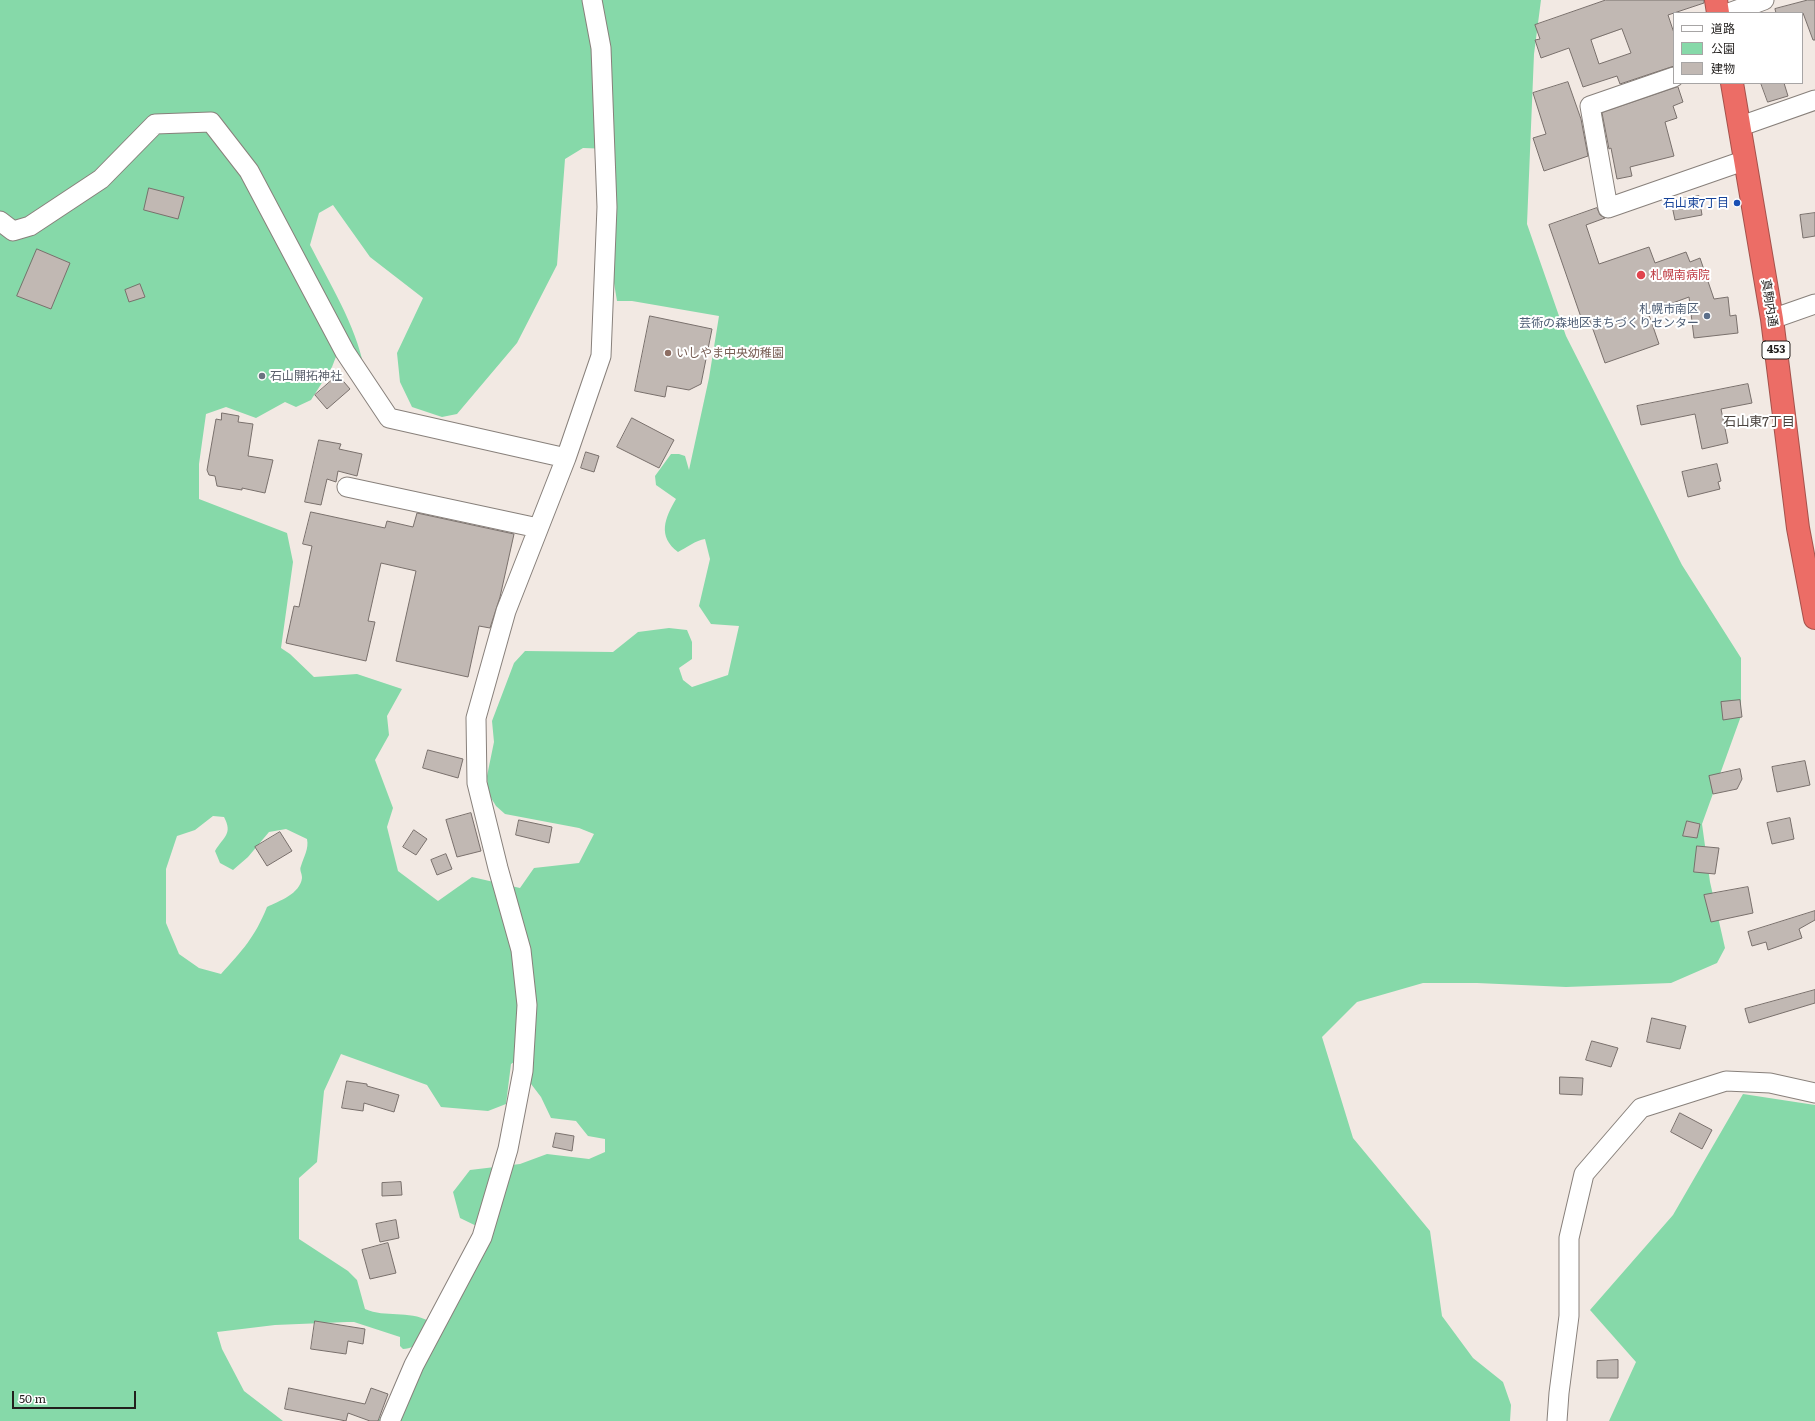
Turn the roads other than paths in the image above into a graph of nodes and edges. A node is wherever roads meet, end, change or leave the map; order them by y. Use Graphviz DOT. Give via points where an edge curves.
graph roads {
  1 [pos="592,0"];
  2 [pos="1716,0"];
  3 [pos="1764,0"];
  4 [pos="1718,12"];
  5 [pos="1732,12"];
  6 [pos="1673,77"];
  7 [pos="1732,84"];
  8 [pos="1815,100"];
  9 [pos="1741,126"];
  10 [pos="1746,160"];
  11 [pos="0,221"];
  12 [pos="1815,304"];
  13 [pos="1772,319"];
  14 [pos="566,458"];
  15 [pos="347,487"];
  16 [pos="538,528"];
  17 [pos="1815,618"];
  18 [pos="1815,1093"];
  19 [pos="390,1421"];
  20 [pos="1557,1421"];
  1 -- 14 [label="street" via="601,48 607,207 600,356"];
  2 -- 4 [label="highway"];
  3 -- 5 [label="street"];
  6 -- 10 [label="street" via="1590,106 1608,208"];
  7 -- 9 [label="highway, 真駒内通 / 453"];
  8 -- 9 [label="street"];
  9 -- 10 [label="highway, 真駒内通 / 453"];
  10 -- 13 [label="highway, 真駒内通 / 453"];
  11 -- 14 [label="street" via="13,231 30,226 101,179 155,124 211,122 249,171 345,352 389,418"];
  12 -- 13 [label="street"];
  13 -- 17 [label="highway, 真駒内通 / 453" via="1798,528"];
  14 -- 16 [label="street"];
  15 -- 16 [label="street"];
  16 -- 19 [label="street" via="506,611 476,718 478,783 521,950 527,1005 522,1071 508,1149 482,1237 414,1364"];
  18 -- 20 [label="street" via="1770,1083 1726,1081 1641,1108 1584,1174 1569,1238 1570,1316 1558,1393"];
}
